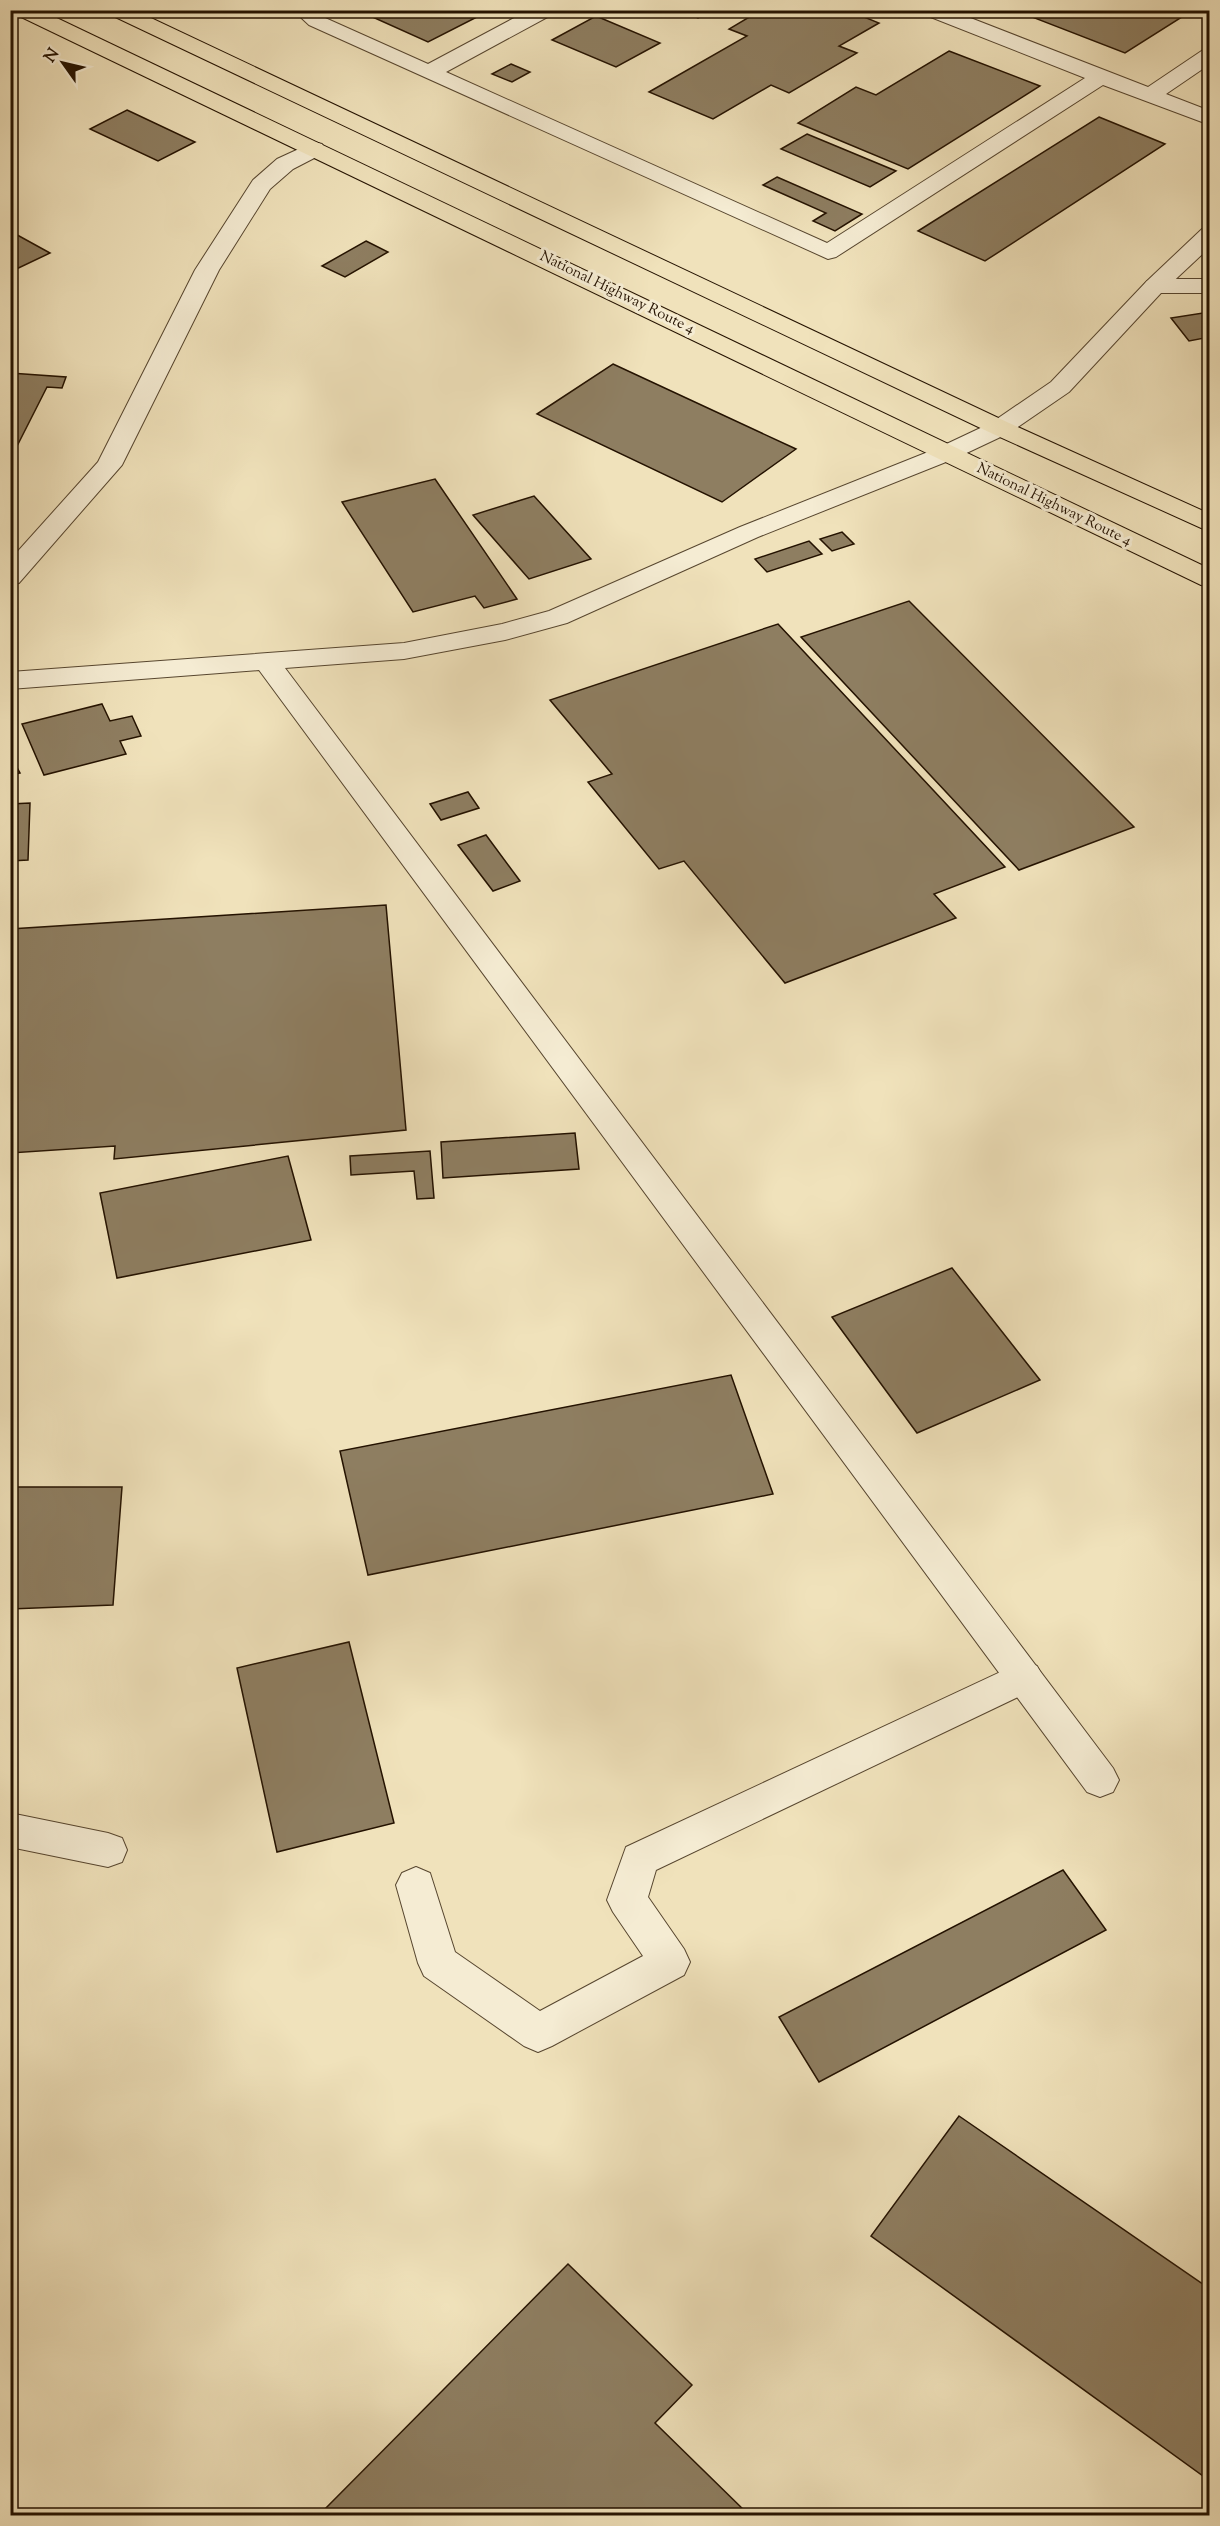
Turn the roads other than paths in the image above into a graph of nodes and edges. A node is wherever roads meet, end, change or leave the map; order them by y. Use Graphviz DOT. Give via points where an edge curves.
graph roads {
  1 [pos="22,10"];
  2 [pos="116,10"];
  3 [pos="303,10"];
  4 [pos="546,10"];
  5 [pos="930,10"];
  6 [pos="1209,54"];
  7 [pos="429,72"];
  8 [pos="1100,77"];
  9 [pos="1149,96"];
  10 [pos="1209,119"];
  11 [pos="314,149"];
  12 [pos="1209,234"];
  13 [pos="1155,286"];
  14 [pos="1209,286"];
  15 [pos="1000,428"];
  16 [pos="947,453"];
  17 [pos="1209,524"];
  18 [pos="10,577"];
  19 [pos="1209,579"];
  20 [pos="265,660"];
  21 [pos="10,681"];
  22 [pos="1024,1677"];
  23 [pos="1100,1779"];
  24 [pos="10,1830"];
  25 [pos="108,1850"];
  26 [pos="416,1885"];
  1 -- 11 [label="highway, National Highway Route 4"];
  2 -- 15 [label="highway"];
  3 -- 7 [label="street" via="316,21"];
  4 -- 7 [label="street"];
  5 -- 8 [label="street"];
  6 -- 9 [label="street"];
  7 -- 8 [label="street" via="828,252"];
  8 -- 9 [label="street"];
  9 -- 10 [label="street"];
  11 -- 16 [label="highway, National Highway Route 4"];
  11 -- 18 [label="street" via="285,164 261,185 207,270 109,465"];
  12 -- 13 [label="street"];
  13 -- 14 [label="street"];
  13 -- 15 [label="street" via="1060,387"];
  15 -- 16 [label="street"];
  15 -- 17 [label="highway"];
  16 -- 19 [label="highway, National Highway Route 4"];
  16 -- 20 [label="street" via="749,532 558,617 506,632 404,651"];
  20 -- 21 [label="street"];
  20 -- 22 [label="street"];
  22 -- 23 [label="street"];
  22 -- 26 [label="street" via="640,1859 627,1900 670,1962 538,2033 438,1963"];
  24 -- 25 [label="street"];
}
